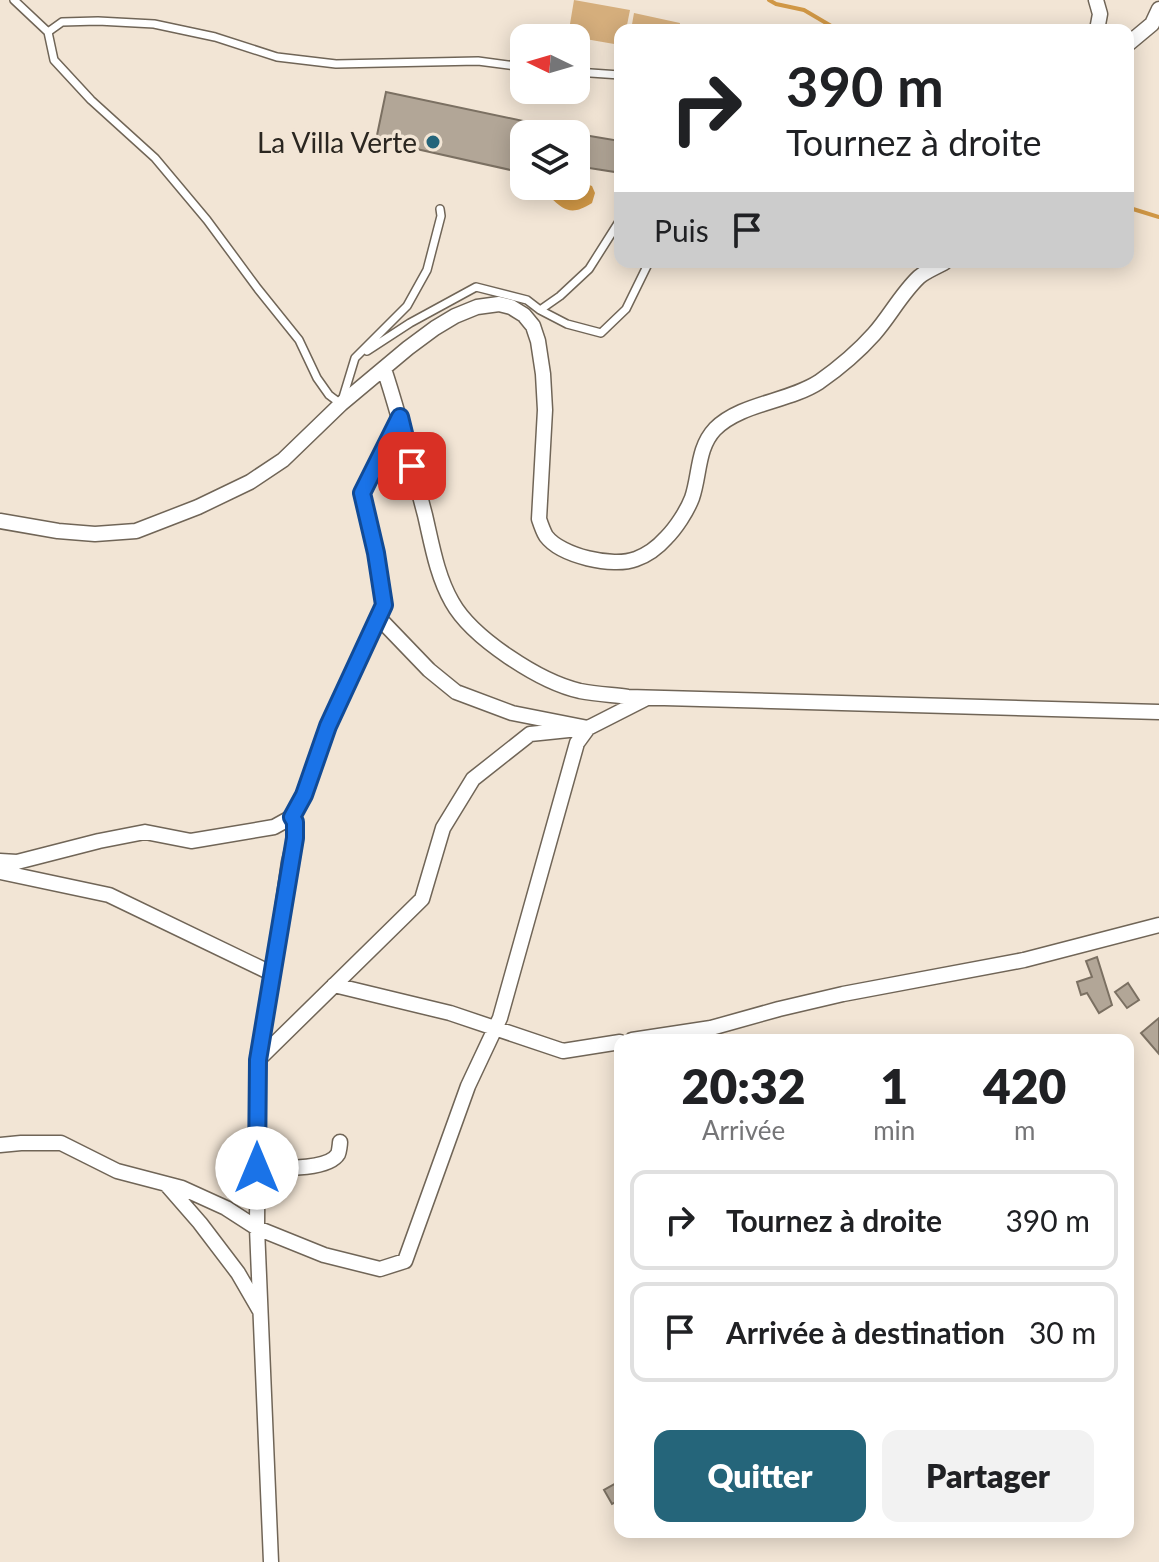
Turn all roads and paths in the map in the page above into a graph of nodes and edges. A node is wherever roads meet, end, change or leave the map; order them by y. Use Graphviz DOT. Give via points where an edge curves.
graph roads {
  1 [pos="14,0"];
  2 [pos="1096,0"];
  3 [pos="1159,9"];
  4 [pos="1098,24"];
  5 [pos="48,32"];
  6 [pos="1134,39"];
  7 [pos="510,65"];
  8 [pos="590,73"];
  9 [pos="614,75"];
  10 [pos="440,209"];
  11 [pos="614,229"];
  12 [pos="646,268"];
  13 [pos="934,268"];
  14 [pos="540,310"];
  15 [pos="355,358"];
  16 [pos="384,369"];
  17 [pos="341,404"];
  18 [pos="400,417"];
  19 [pos="0,521"];
  20 [pos="378,617"];
  21 [pos="649,697"];
  22 [pos="1159,712"];
  23 [pos="588,728"];
  24 [pos="292,817"];
  25 [pos="0,868"];
  26 [pos="1159,925"];
  27 [pos="273,974"];
  28 [pos="334,985"];
  29 [pos="495,1029"];
  30 [pos="672,1034"];
  31 [pos="614,1043"];
  32 [pos="258,1060"];
  33 [pos="340,1142"];
  34 [pos="0,1145"];
  35 [pos="257,1168"];
  36 [pos="166,1184"];
  37 [pos="257,1228"];
  38 [pos="262,1314"];
  39 [pos="271,1562"];
  1 -- 5 [label="lane"];
  2 -- 4 [label="street"];
  3 -- 6 [label="street" via="1152,24"];
  5 -- 7 [label="lane" via="62,22 154,24 277,57 336,64"];
  5 -- 17 [label="lane" via="54,60 155,158 199,210 299,340 329,395"];
  8 -- 9 [label="lane"];
  10 -- 15 [label="lane" via="427,270 407,306"];
  11 -- 14 [label="lane" via="589,269"];
  12 -- 14 [label="lane" via="626,309 601,333"];
  13 -- 16 [label="street" via="921,275 843,364 803,391 735,416 713,431 702,450 692,499 666,538 634,560 594,559 561,549 545,534 539,519 543,374 538,341 524,315 499,304 477,307 435,328"];
  14 -- 15 [label="lane" via="527,300 476,287"];
  15 -- 17 [label="lane"];
  16 -- 17 [label="street"];
  16 -- 18 [label="street"];
  17 -- 19 [label="street" via="283,460 250,482 136,531 95,534"];
  18 -- 20 [label="street" via="362,493 384,605"];
  18 -- 21 [label="street" via="441,578 472,629 545,678 579,691"];
  20 -- 23 [label="street" via="456,692 512,713"];
  20 -- 24 [label="street"];
  21 -- 22 [label="street"];
  21 -- 23 [label="street"];
  23 -- 28 [label="street" via="530,734 473,779 443,828 422,899"];
  23 -- 29 [label="street" via="577,743"];
  24 -- 25 [label="street" via="274,827 191,841 145,832"];
  24 -- 27 [label="street" via="295,838"];
  25 -- 27 [label="street" via="109,895"];
  26 -- 30 [label="street" via="1024,960"];
  27 -- 32 [label="street"];
  28 -- 29 [label="street"];
  28 -- 32 [label="street"];
  29 -- 31 [label="street" via="563,1051"];
  29 -- 37 [label="street" via="468,1086 405,1261 380,1269 324,1255"];
  32 -- 35 [label="street"];
  33 -- 35 [label="street" via="339,1153 320,1165"];
  34 -- 36 [label="street" via="61,1143 117,1171"];
  35 -- 37 [label="street"];
  36 -- 37 [label="street" via="226,1208"];
  36 -- 38 [label="street" via="238,1273"];
  37 -- 38 [label="street"];
  38 -- 39 [label="street"];
}
